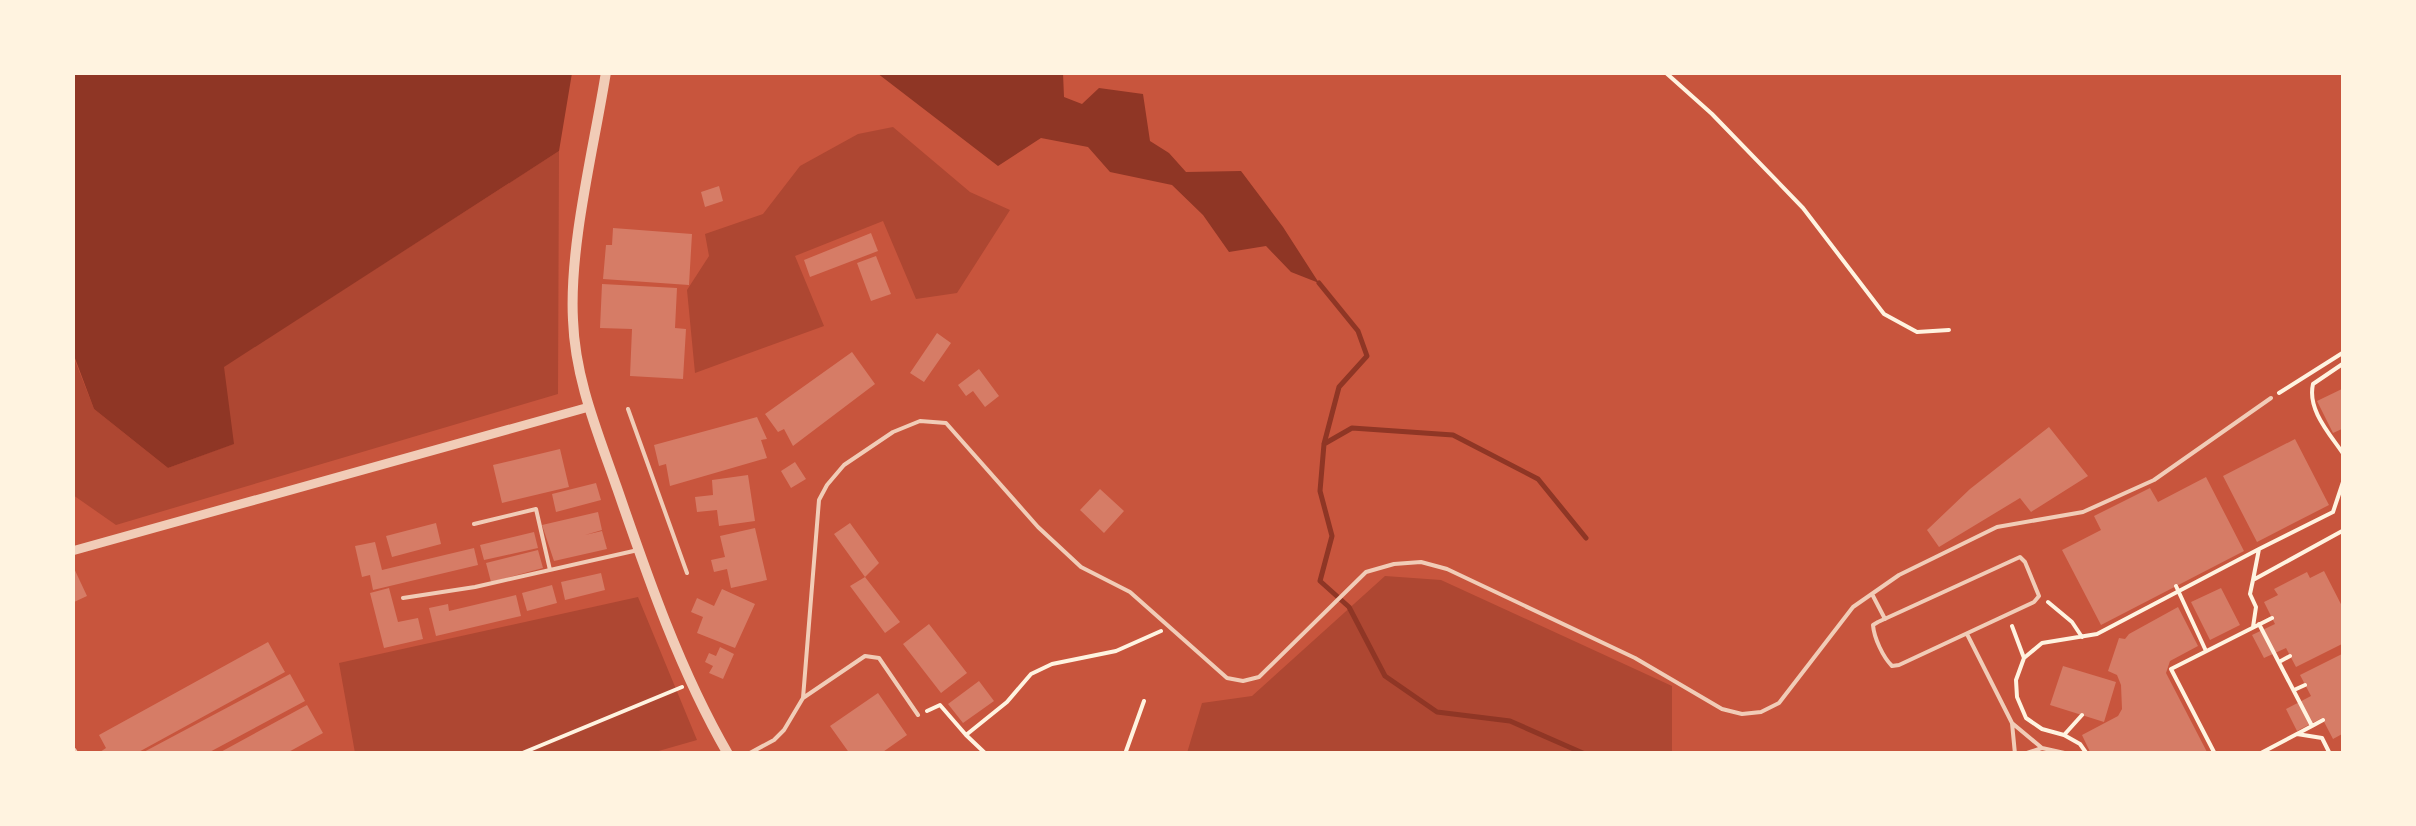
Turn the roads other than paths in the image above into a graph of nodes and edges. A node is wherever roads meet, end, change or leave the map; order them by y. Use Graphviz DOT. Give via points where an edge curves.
graph roads {
  1 [pos="606,72"];
  2 [pos="2271,398"];
  3 [pos="589,407"];
  4 [pos="628,409"];
  5 [pos="474,524"];
  6 [pos="638,550"];
  7 [pos="72,551"];
  8 [pos="550,570"];
  9 [pos="688,573"];
  10 [pos="1872,594"];
  11 [pos="403,598"];
  12 [pos="1884,618"];
  13 [pos="1967,633"];
  14 [pos="802,698"];
  15 [pos="918,715"];
  16 [pos="2012,724"];
  17 [pos="2042,748"];
  18 [pos="728,754"];
  19 [pos="748,754"];
  20 [pos="2014,754"];
  21 [pos="2024,754"];
  22 [pos="2070,754"];
  1 -- 3 [label="street" via="573,279 577,358"];
  2 -- 10 [label="lane" via="2154,480 2083,512 1996,528"];
  3 -- 6 [label="street"];
  3 -- 7 [label="street"];
  4 -- 9 [label="lane"];
  5 -- 8 [label="lane" via="536,509"];
  6 -- 8 [label="lane"];
  6 -- 18 [label="street"];
  8 -- 11 [label="lane"];
  10 -- 12 [label="lane"];
  10 -- 14 [label="lane" via="1838,624 1779,703 1761,712 1722,709 1635,658 1422,562 1366,572 1258,677 1242,682 1227,678 1130,592 1081,567 946,423 920,421 844,464 820,500"];
  12 -- 13 [label="lane" via="1873,631 1892,666"];
  12 -- 13 [label="lane" via="2020,557 2039,596"];
  13 -- 16 [label="lane"];
  14 -- 15 [label="lane" via="864,656 879,658"];
  14 -- 19 [label="lane" via="784,730"];
  16 -- 17 [label="lane"];
  16 -- 20 [label="lane"];
  17 -- 21 [label="lane"];
  17 -- 22 [label="lane"];
}
